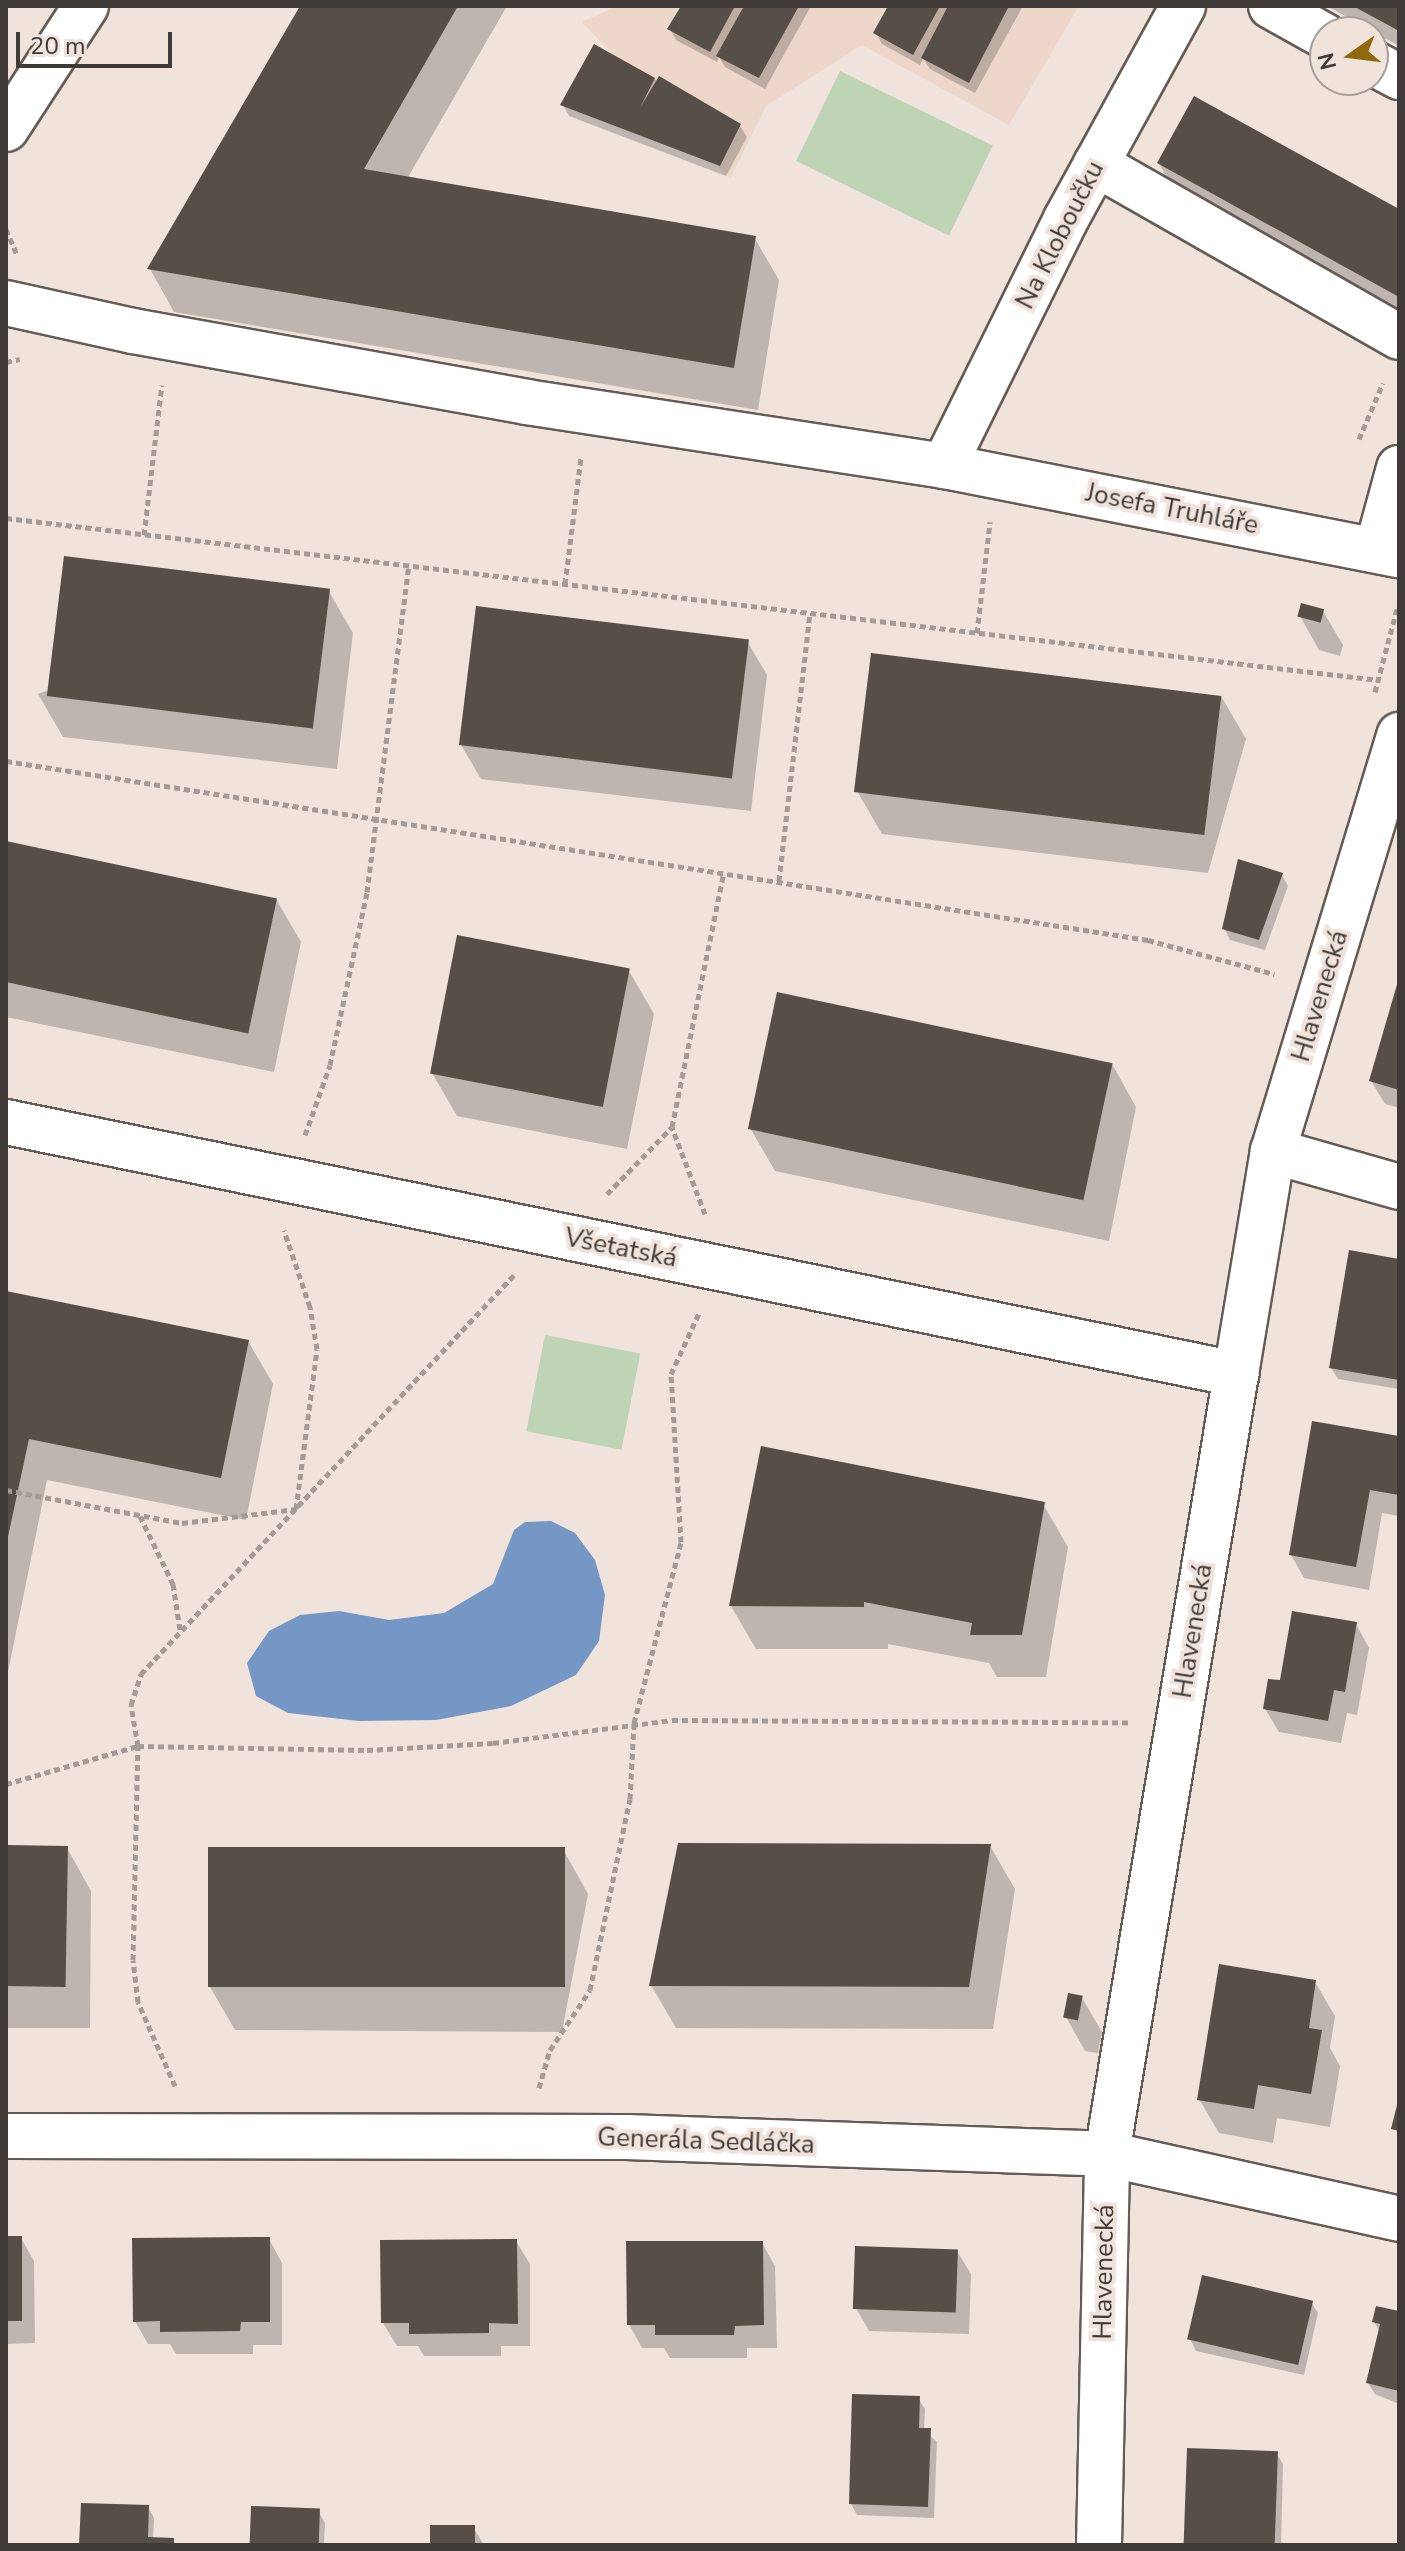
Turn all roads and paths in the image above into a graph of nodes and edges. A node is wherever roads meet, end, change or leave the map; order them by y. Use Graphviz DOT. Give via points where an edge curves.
graph roads {
  1 [pos="86,6"];
  2 [pos="1183,6"];
  3 [pos="1271,6"];
  4 [pos="1309,27"];
  5 [pos="6,129"];
  6 [pos="1096,164"];
  7 [pos="6,303"];
  8 [pos="1399,337"];
  9 [pos="35,356"];
  10 [pos="6,362"];
  11 [pos="163,377"];
  12 [pos="582,448"];
  13 [pos="944,466"];
  14 [pos="1399,468"];
  15 [pos="991,514"];
  16 [pos="6,518"];
  17 [pos="144,535"];
  18 [pos="409,565"];
  19 [pos="1388,566"];
  20 [pos="565,584"];
  21 [pos="810,613"];
  22 [pos="977,633"];
  23 [pos="1379,680"];
  24 [pos="1384,721"];
  25 [pos="6,761"];
  26 [pos="377,817"];
  27 [pos="724,872"];
  28 [pos="779,881"];
  29 [pos="1288,978"];
  30 [pos="6,1122"];
  31 [pos="672,1127"];
  32 [pos="1273,1151"];
  33 [pos="289,1180"];
  34 [pos="1399,1187"];
  35 [pos="597,1204"];
  36 [pos="525,1229"];
  37 [pos="713,1267"];
  38 [pos="1236,1374"];
  39 [pos="6,1490"];
  40 [pos="296,1509"];
  41 [pos="140,1516"];
  42 [pos="180,1631"];
  43 [pos="1139,1722"];
  44 [pos="634,1723"];
  45 [pos="138,1746"];
  46 [pos="6,1784"];
  47 [pos="6,2136"];
  48 [pos="191,2136"];
  49 [pos="533,2137"];
  50 [pos="1107,2154"];
  51 [pos="1399,2219"];
  52 [pos="1099,2545"];
  1 -- 5 [label="street"];
  2 -- 6 [label="street, Na Kloboučku"];
  3 -- 4 [label="street"];
  6 -- 8 [label="street"];
  6 -- 13 [label="street, Na Kloboučku"];
  7 -- 13 [label="street, Josefa Truhláře" via="527,402"];
  9 -- 10 [label="path"];
  11 -- 17 [label="path"];
  12 -- 20 [label="path"];
  13 -- 19 [label="street, Josefa Truhláře"];
  14 -- 19 [label="street"];
  15 -- 22 [label="path"];
  16 -- 17 [label="path"];
  17 -- 18 [label="path"];
  18 -- 20 [label="path"];
  18 -- 26 [label="path"];
  19 -- 23 [label="path" via="1398,602"];
  20 -- 21 [label="path"];
  21 -- 22 [label="path"];
  21 -- 28 [label="path"];
  22 -- 23 [label="path"];
  23 -- 24 [label="path"];
  24 -- 32 [label="street, Hlavenecká"];
  25 -- 26 [label="path"];
  26 -- 27 [label="path"];
  26 -- 33 [label="path" via="330,1065"];
  27 -- 28 [label="path"];
  27 -- 31 [label="path"];
  28 -- 29 [label="path" via="1148,940"];
  30 -- 33 [label="street, Všetatská"];
  31 -- 35 [label="path"];
  31 -- 37 [label="path" via="712,1233"];
  32 -- 34 [label="street"];
  32 -- 38 [label="street, Hlavenecká"];
  33 -- 36 [label="street, Všetatská"];
  33 -- 40 [label="path" via="284,1231 310,1307 317,1349"];
  36 -- 37 [label="street, Všetatská"];
  36 -- 40 [label="path" via="513,1278"];
  37 -- 38 [label="street, Všetatská"];
  37 -- 44 [label="path" via="703,1304 671,1374 681,1542"];
  38 -- 50 [label="street, Hlavenecká"];
  39 -- 41 [label="path"];
  40 -- 41 [label="path" via="182,1523"];
  40 -- 42 [label="path"];
  41 -- 42 [label="path" via="173,1584"];
  42 -- 45 [label="path" via="141,1674 131,1705"];
  43 -- 44 [label="path"];
  44 -- 45 [label="path" via="493,1743 367,1750"];
  44 -- 49 [label="path" via="630,1799 590,1990 550,2050"];
  45 -- 46 [label="path"];
  45 -- 48 [label="path" via="133,1960 138,2002 154,2047 184,2101"];
  47 -- 48 [label="street, Generála Sedláčka"];
  48 -- 49 [label="street, Generála Sedláčka"];
  49 -- 50 [label="street, Generála Sedláčka"];
  50 -- 51 [label="street, Generála Sedláčka"];
  50 -- 52 [label="street, Hlavenecká"];
}
